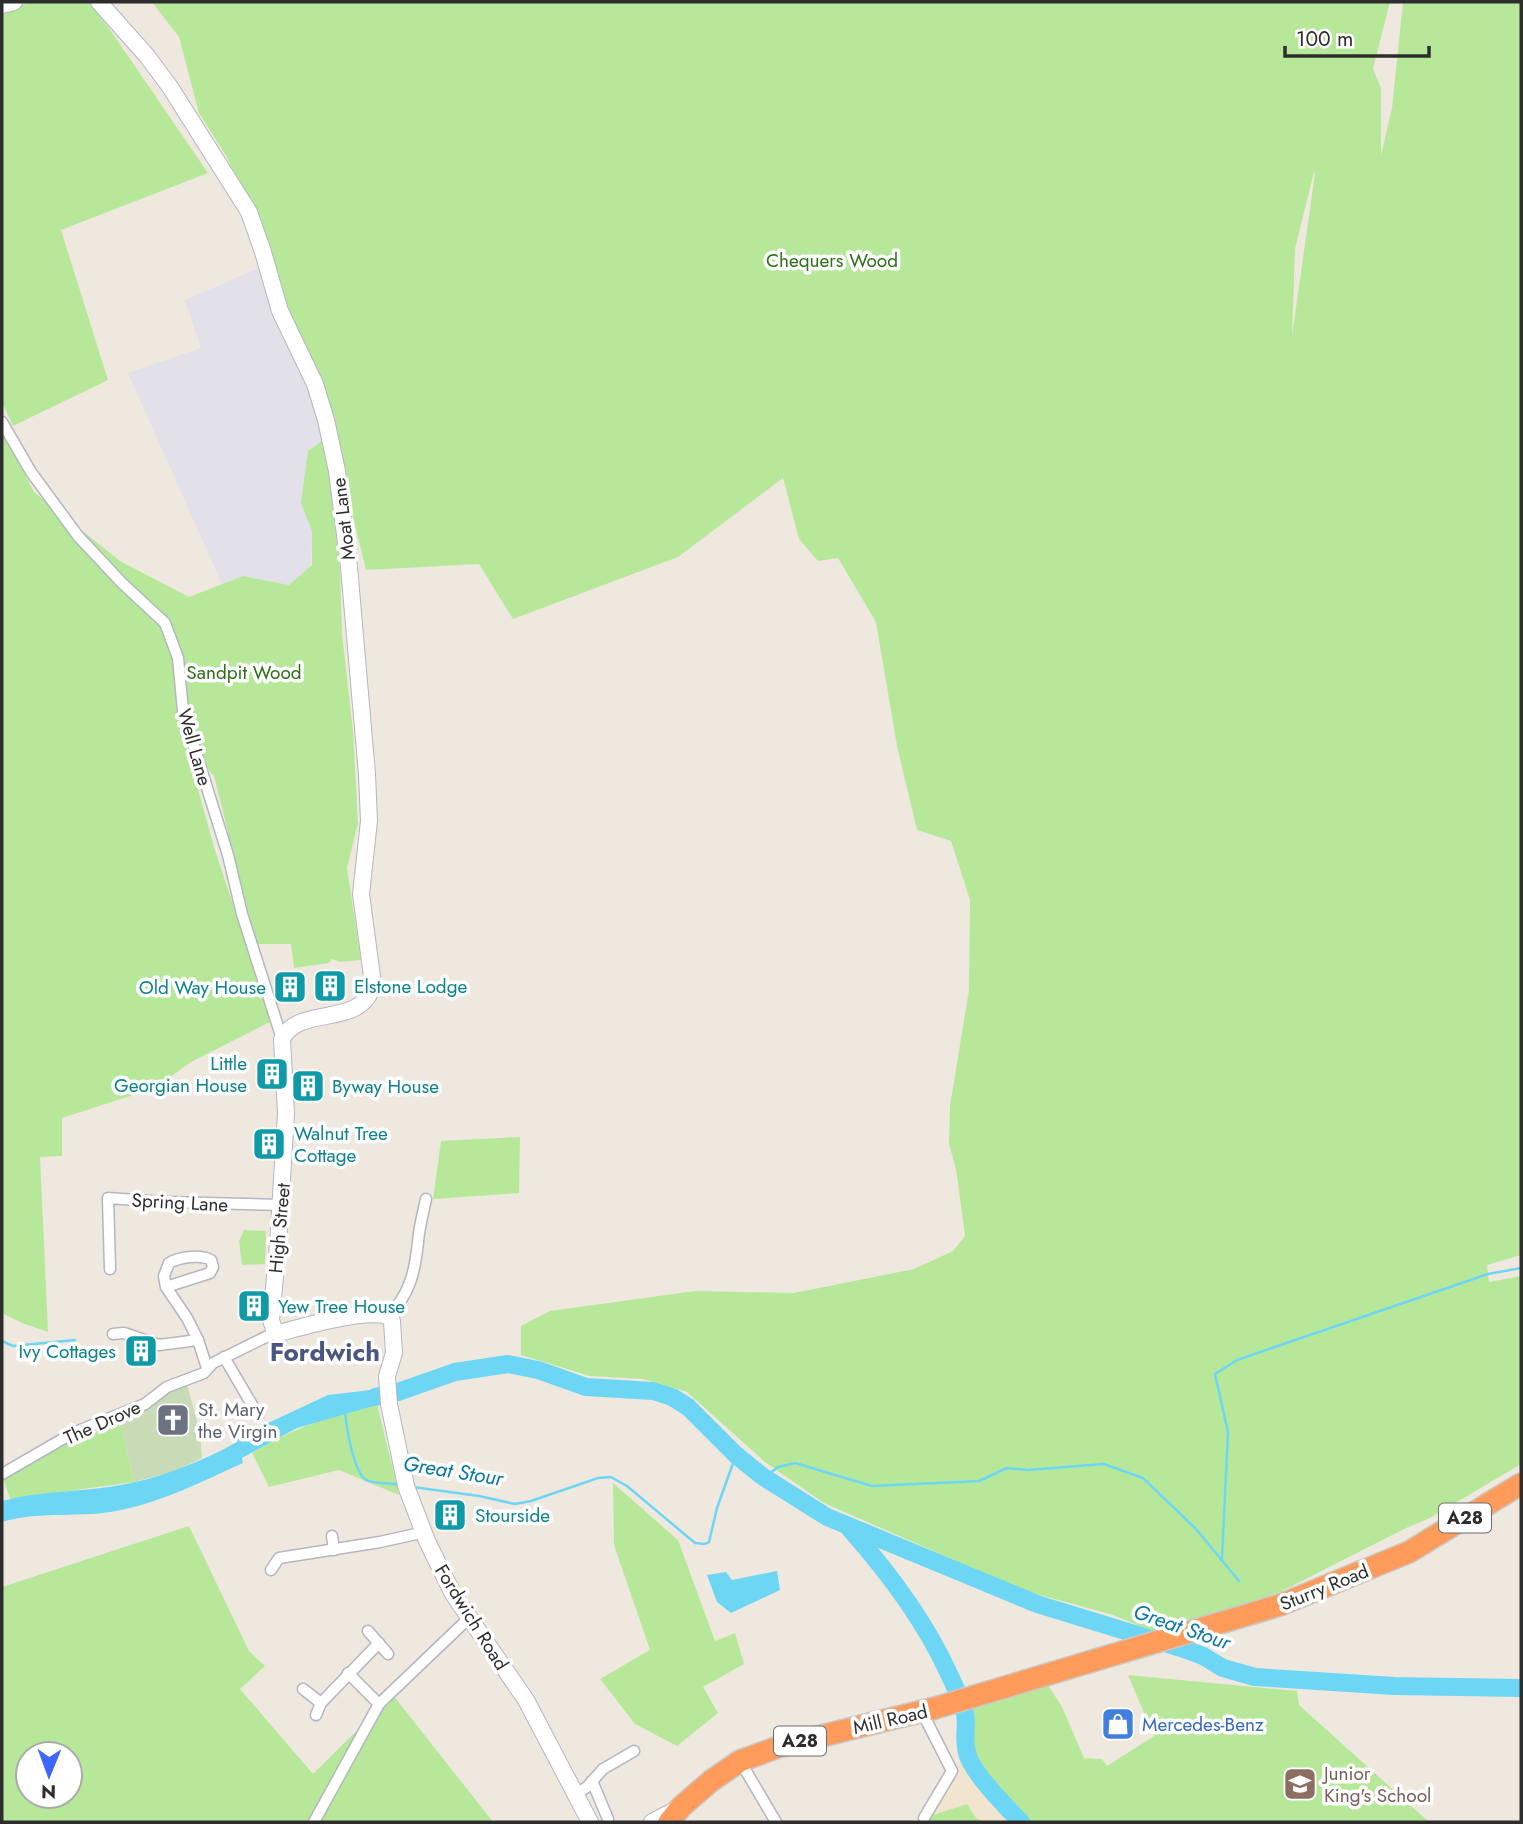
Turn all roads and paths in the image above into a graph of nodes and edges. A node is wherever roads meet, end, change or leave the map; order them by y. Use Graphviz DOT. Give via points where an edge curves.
graph roads {
  1 [pos="14,2"];
  2 [pos="99,2"];
  3 [pos="2,5"];
  4 [pos="3,425"];
  5 [pos="282,1039"];
  6 [pos="426,1199"];
  7 [pos="281,1205"];
  8 [pos="110,1269"];
  9 [pos="166,1287"];
  10 [pos="388,1316"];
  11 [pos="276,1332"];
  12 [pos="113,1334"];
  13 [pos="198,1340"];
  14 [pos="224,1357"];
  15 [pos="205,1371"];
  16 [pos="258,1415"];
  17 [pos="2,1474"];
  18 [pos="1521,1485"];
  19 [pos="425,1532"];
  20 [pos="332,1536"];
  21 [pos="334,1550"];
  22 [pos="271,1570"];
  23 [pos="469,1618"];
  24 [pos="368,1631"];
  25 [pos="379,1643"];
  26 [pos="388,1654"];
  27 [pos="1112,1656"];
  28 [pos="348,1673"];
  29 [pos="303,1689"];
  30 [pos="321,1703"];
  31 [pos="379,1704"];
  32 [pos="929,1710"];
  33 [pos="316,1715"];
  34 [pos="634,1751"];
  35 [pos="740,1761"];
  36 [pos="593,1782"];
  37 [pos="576,1794"];
  38 [pos="675,1815"];
  39 [pos="924,1818"];
  40 [pos="608,1819"];
  41 [pos="314,1822"];
  42 [pos="590,1822"];
  43 [pos="652,1822"];
  44 [pos="776,1822"];
  1 -- 3 [label="street"];
  2 -- 5 [label="street, Moat Lane" via="170,87 249,212 280,311 315,384 337,471 367,774 369,821 361,894 373,984 360,1006 297,1023"];
  4 -- 5 [label="street, Well Lane" via="78,536 165,623 178,658 183,711"];
  5 -- 7 [label="street, High Street" via="286,1114"];
  6 -- 10 [label="street" via="409,1290"];
  7 -- 8 [label="street, Spring Lane" via="108,1198"];
  7 -- 11 [label="street, High Street" via="271,1320"];
  9 -- 13 [label="street"];
  10 -- 11 [label="street" via="356,1317"];
  10 -- 19 [label="street, Fordwich Road" via="394,1353 386,1387 406,1486"];
  11 -- 14 [label="street, The Drove"];
  12 -- 13 [label="street" via="124,1333 159,1345"];
  13 -- 15 [label="street"];
  14 -- 15 [label="street, The Drove"];
  14 -- 16 [label="street"];
  15 -- 17 [label="street, The Drove" via="167,1387 145,1404 73,1433"];
  18 -- 27 [label="highway, Sturry Road / A28" via="1409,1552 1324,1588 1217,1626"];
  19 -- 21 [label="street"];
  19 -- 23 [label="street, Fordwich Road"];
  20 -- 21 [label="street"];
  21 -- 22 [label="street" via="279,1558"];
  23 -- 31 [label="street"];
  23 -- 37 [label="street, Fordwich Road" via="526,1700"];
  24 -- 25 [label="street"];
  25 -- 26 [label="street"];
  25 -- 28 [label="street"];
  27 -- 32 [label="highway, Mill Road / A28"];
  28 -- 30 [label="street"];
  28 -- 31 [label="street"];
  29 -- 30 [label="street"];
  30 -- 33 [label="street"];
  31 -- 41 [label="street"];
  32 -- 35 [label="highway, Mill Road / A28" via="781,1746"];
  32 -- 39 [label="street" via="952,1771"];
  34 -- 36 [label="street" via="603,1769"];
  35 -- 38 [label="highway, Mill Road / A28"];
  35 -- 44 [label="street"];
  36 -- 37 [label="street"];
  36 -- 40 [label="street"];
  37 -- 42 [label="street, Fordwich Road"];
  38 -- 43 [label="street"];
}
